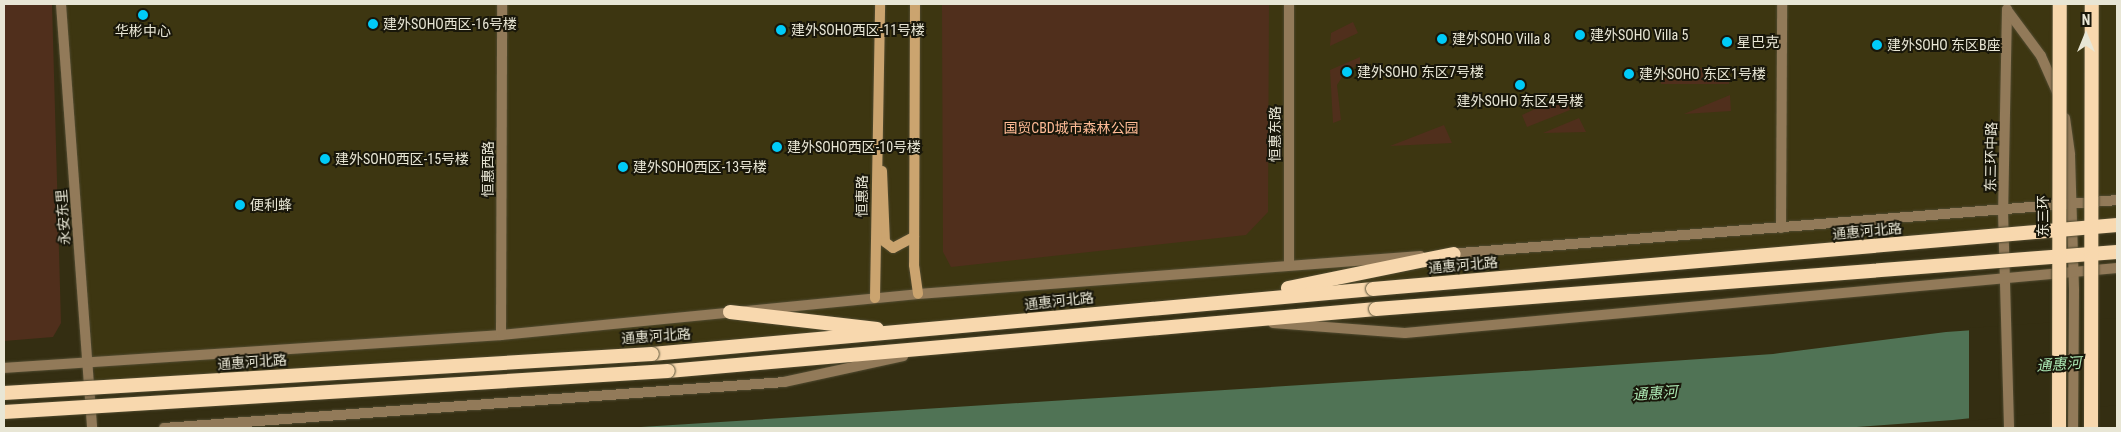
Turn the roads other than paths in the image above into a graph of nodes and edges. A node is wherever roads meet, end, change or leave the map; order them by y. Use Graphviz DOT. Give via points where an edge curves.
graph roads {
  1 [pos="61,4"];
  2 [pos="502,4"];
  3 [pos="880,4"];
  4 [pos="915,4"];
  5 [pos="1289,4"];
  6 [pos="1782,4"];
  7 [pos="2060,4"];
  8 [pos="2092,4"];
  9 [pos="2007,7"];
  10 [pos="879,153"];
  11 [pos="2117,200"];
  12 [pos="2071,203"];
  13 [pos="2003,210"];
  14 [pos="2117,225"];
  15 [pos="1780,228"];
  16 [pos="914,237"];
  17 [pos="2117,252"];
  18 [pos="1454,254"];
  19 [pos="1288,263"];
  20 [pos="2117,268"];
  21 [pos="2074,272"];
  22 [pos="2006,280"];
  23 [pos="918,294"];
  24 [pos="875,298"];
  25 [pos="1236,299"];
  26 [pos="730,312"];
  27 [pos="1249,321"];
  28 [pos="908,333"];
  29 [pos="501,335"];
  30 [pos="931,350"];
  31 [pos="88,363"];
  32 [pos="4,368"];
  33 [pos="4,394"];
  34 [pos="4,412"];
  35 [pos="92,428"];
  36 [pos="164,428"];
  37 [pos="2009,428"];
  38 [pos="2059,428"];
  39 [pos="2073,428"];
  40 [pos="2091,428"];
  1 -- 31 [label="street, 永安东里"];
  2 -- 29 [label="street, 恒惠西路"];
  3 -- 10 [label="main road, 恒惠路"];
  4 -- 16 [label="main road"];
  5 -- 19 [label="street, 恒惠东路"];
  6 -- 15 [label="street"];
  7 -- 38 [label="highway, 东三环, bridge"];
  8 -- 40 [label="highway, bridge"];
  9 -- 12 [label="street" via="2053,79 2064,111"];
  9 -- 13 [label="street, 东三环中路"];
  10 -- 16 [label="main road" via="885,242 892,248"];
  10 -- 24 [label="main road, 恒惠路"];
  11 -- 12 [label="street, 通惠河北路"];
  12 -- 13 [label="street, 通惠河北路"];
  12 -- 21 [label="street"];
  13 -- 15 [label="street, 通惠河北路"];
  13 -- 22 [label="street, 东三环中路"];
  14 -- 25 [label="highway, 通惠河北路, bridge"];
  15 -- 18 [label="street, 通惠河北路"];
  16 -- 23 [label="main road"];
  17 -- 27 [label="highway, bridge"];
  18 -- 19 [label="street, 通惠河北路"];
  18 -- 25 [label="highway"];
  19 -- 23 [label="street, 通惠河北路"];
  20 -- 21 [label="street"];
  21 -- 22 [label="street"];
  21 -- 39 [label="street"];
  22 -- 27 [label="street" via="1405,333"];
  22 -- 37 [label="street, 东三环中路"];
  23 -- 24 [label="street, 通惠河北路"];
  24 -- 26 [label="street, 通惠河北路"];
  25 -- 28 [label="highway, 通惠河北路"];
  26 -- 28 [label="highway"];
  26 -- 29 [label="street, 通惠河北路"];
  27 -- 30 [label="highway"];
  28 -- 33 [label="highway, 通惠河北路, bridge" via="652,354"];
  29 -- 31 [label="street, 通惠河北路"];
  30 -- 34 [label="highway, bridge" via="668,371"];
  30 -- 36 [label="street" via="784,382"];
  31 -- 32 [label="street, 通惠河北路"];
  31 -- 35 [label="street, 永安东里"];
}
